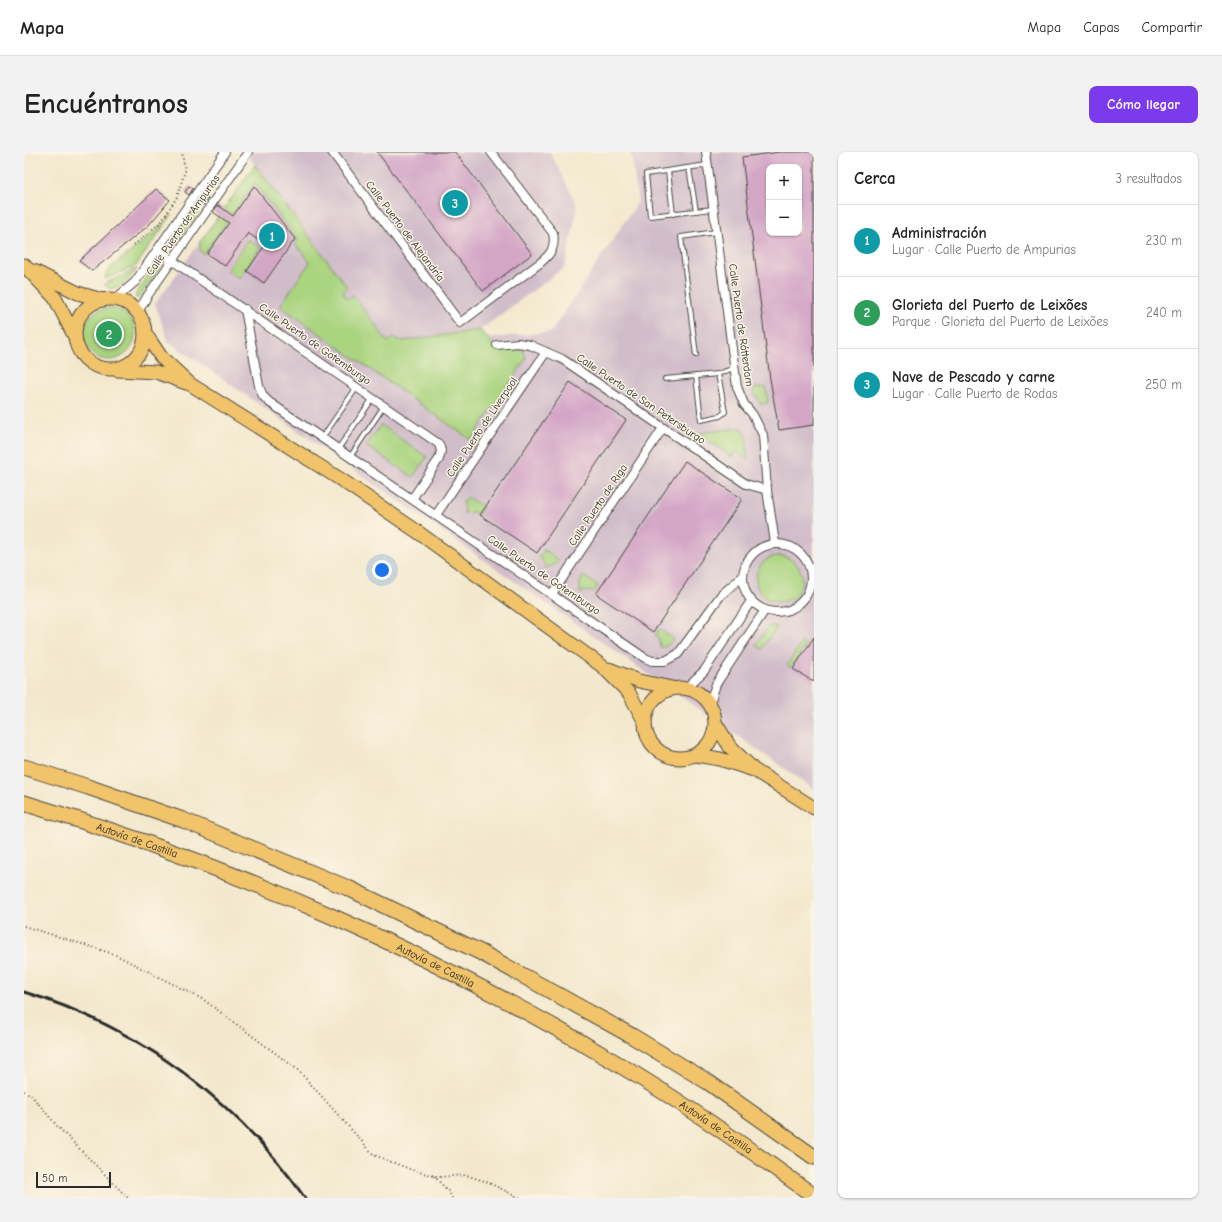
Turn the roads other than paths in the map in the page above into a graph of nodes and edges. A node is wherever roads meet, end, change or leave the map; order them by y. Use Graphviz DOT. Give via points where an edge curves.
graph roads {
  1 [pos="225,152"];
  2 [pos="248,152"];
  3 [pos="332,152"];
  4 [pos="491,152"];
  5 [pos="706,152"];
  6 [pos="707,165"];
  7 [pos="689,168"];
  8 [pos="668,171"];
  9 [pos="713,209"];
  10 [pos="696,211"];
  11 [pos="673,214"];
  12 [pos="716,232"];
  13 [pos="157,250"];
  14 [pos="172,260"];
  15 [pos="24,265"];
  16 [pos="109,299"];
  17 [pos="245,309"];
  18 [pos="138,312"];
  19 [pos="145,333"];
  20 [pos="75,338"];
  21 [pos="497,345"];
  22 [pos="546,352"];
  23 [pos="696,355"];
  24 [pos="734,368"];
  25 [pos="115,369"];
  26 [pos="718,374"];
  27 [pos="696,376"];
  28 [pos="665,379"];
  29 [pos="190,384"];
  30 [pos="357,387"];
  31 [pos="373,398"];
  32 [pos="384,406"];
  33 [pos="664,428"];
  34 [pos="322,438"];
  35 [pos="338,448"];
  36 [pos="350,457"];
  37 [pos="767,490"];
  38 [pos="412,499"];
  39 [pos="436,515"];
  40 [pos="775,543"];
  41 [pos="743,576"];
  42 [pos="552,594"];
  43 [pos="751,600"];
  44 [pos="765,610"];
  45 [pos="602,666"];
  46 [pos="672,688"];
  47 [pos="686,688"];
  48 [pos="710,703"];
  49 [pos="644,722"];
  50 [pos="716,724"];
  51 [pos="696,755"];
  52 [pos="24,767"];
  53 [pos="754,770"];
  54 [pos="24,803"];
  55 [pos="814,808"];
  56 [pos="708,1082"];
  57 [pos="814,1144"];
  58 [pos="814,1157"];
  59 [pos="814,1196"];
  1 -- 13 [label="street, Calle Puerto de Ampurias"];
  2 -- 14 [label="street, Calle Puerto de Ampurias"];
  3 -- 4 [label="street, Calle Puerto de Alejandría" via="460,323 549,256 554,246 553,233"];
  5 -- 6 [label="street, Calle Puerto de Rótterdam"];
  6 -- 7 [label="lane"];
  6 -- 9 [label="street, Calle Puerto de Rótterdam"];
  7 -- 8 [label="lane"];
  7 -- 10 [label="lane"];
  8 -- 11 [label="lane"];
  8 -- 11 [label="lane" via="646,174 650,216"];
  9 -- 10 [label="lane"];
  9 -- 12 [label="street, Calle Puerto de Rótterdam"];
  10 -- 11 [label="lane"];
  12 -- 23 [label="lane" via="681,236"];
  12 -- 24 [label="street, Calle Puerto de Rótterdam"];
  13 -- 14 [label="street, Calle Puerto de Gotemburgo"];
  13 -- 16 [label="street, Calle Puerto de Ampurias" via="135,282"];
  14 -- 17 [label="street, Calle Puerto de Gotemburgo"];
  14 -- 18 [label="street, Calle Puerto de Ampurias"];
  15 -- 16 [label="main road" via="78,293"];
  15 -- 20 [label="main road" via="55,298"];
  16 -- 18 [label="main road" via="128,304"];
  16 -- 20 [label="main road" via="91,305 81,314"];
  17 -- 30 [label="street, Calle Puerto de Gotemburgo"];
  17 -- 34 [label="street, Calle Puerto de Gotemburgo" via="263,396"];
  18 -- 19 [label="main road"];
  19 -- 25 [label="main road" via="143,349 136,359 127,366"];
  19 -- 29 [label="main road" via="161,357"];
  20 -- 25 [label="main road" via="84,358 94,366"];
  21 -- 22 [label="street, Calle Puerto de San Petersburgo" via="518,343"];
  22 -- 33 [label="street, Calle Puerto de San Petersburgo" via="562,359"];
  22 -- 39 [label="street, Calle Puerto de Liverpool"];
  24 -- 26 [label="lane"];
  24 -- 37 [label="street, Calle Puerto de Rótterdam" via="737,387 744,404 763,435"];
  25 -- 29 [label="main road" via="156,372"];
  26 -- 27 [label="lane"];
  26 -- 27 [label="lane" via="725,412 720,416 701,420"];
  27 -- 28 [label="lane"];
  29 -- 45 [label="main road" via="415,530"];
  30 -- 31 [label="street, Calle Puerto de Gotemburgo"];
  30 -- 34 [label="lane"];
  31 -- 32 [label="street, Calle Puerto de Gotemburgo"];
  31 -- 35 [label="lane"];
  32 -- 36 [label="lane"];
  32 -- 38 [label="street, Calle Puerto de Gotemburgo" via="439,444 441,451 438,459"];
  33 -- 37 [label="street, Calle Puerto de San Petersburgo" via="746,484"];
  33 -- 42 [label="street, Calle Puerto de Riga"];
  34 -- 35 [label="street, Calle Puerto de Gotemburgo"];
  35 -- 36 [label="street, Calle Puerto de Gotemburgo"];
  36 -- 38 [label="street, Calle Puerto de Gotemburgo"];
  37 -- 40 [label="street, Calle Puerto de Rótterdam"];
  38 -- 39 [label="street, Calle Puerto de Gotemburgo"];
  39 -- 42 [label="street, Calle Puerto de Gotemburgo"];
  40 -- 41 [label="street" via="763,546 753,553 746,564"];
  40 -- 44 [label="street" via="786,544 806,559 811,570 811,582 808,594 800,604 789,610"];
  41 -- 42 [label="street, Calle Puerto de Gotemburgo" via="721,595 678,654 666,661 645,658"];
  41 -- 43 [label="street" via="746,593"];
  43 -- 44 [label="street"];
  43 -- 47 [label="street" via="704,671"];
  44 -- 48 [label="street" via="716,684"];
  45 -- 46 [label="main road" via="639,681"];
  45 -- 49 [label="main road" via="629,692"];
  46 -- 47 [label="main road"];
  46 -- 49 [label="main road" via="658,695 648,707"];
  47 -- 48 [label="main road" via="700,693"];
  48 -- 50 [label="main road" via="715,713"];
  49 -- 51 [label="main road" via="647,736 655,748 667,756 682,759"];
  50 -- 51 [label="main road" via="713,737 706,748"];
  50 -- 53 [label="main road" via="730,747"];
  51 -- 53 [label="main road"];
  52 -- 56 [label="highway" via="183,820 348,888 482,953 632,1036"];
  53 -- 55 [label="main road"];
  54 -- 59 [label="highway, Autovía de Castilla" via="170,850 337,919 469,980 619,1064 758,1155"];
  56 -- 57 [label="highway"];
  56 -- 58 [label="highway"];
}
